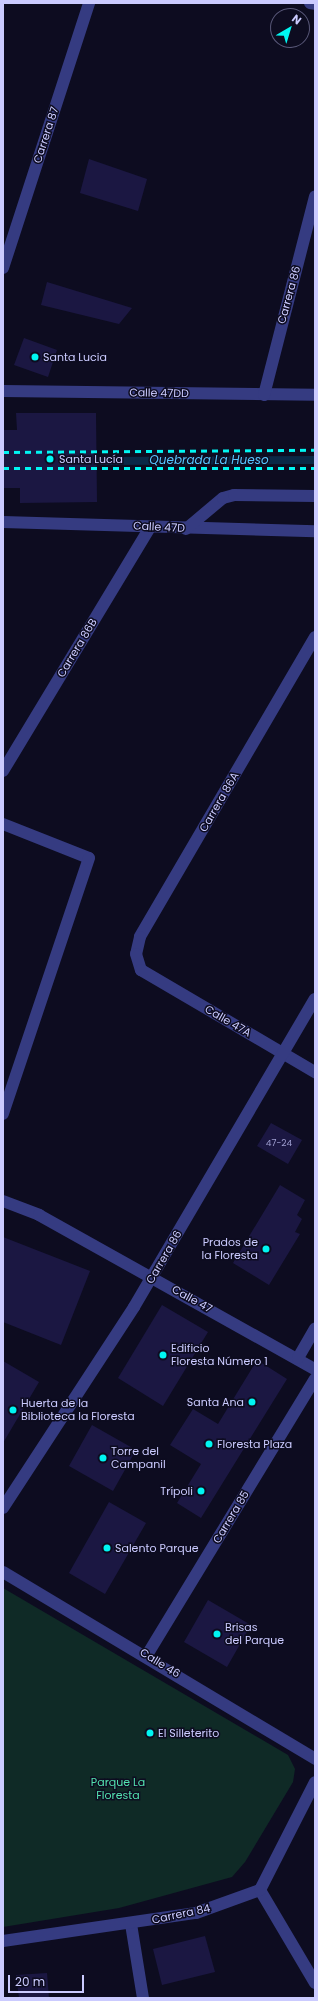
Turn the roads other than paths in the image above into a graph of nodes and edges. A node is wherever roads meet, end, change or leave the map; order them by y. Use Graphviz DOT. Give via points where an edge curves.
graph roads {
  1 [pos="89,3"];
  2 [pos="310,3"];
  3 [pos="315,4"];
  4 [pos="315,196"];
  5 [pos="3,268"];
  6 [pos="3,391"];
  7 [pos="264,395"];
  8 [pos="315,395"];
  9 [pos="315,496"];
  10 [pos="3,522"];
  11 [pos="151,526"];
  12 [pos="186,529"];
  13 [pos="315,531"];
  14 [pos="315,637"];
  15 [pos="3,771"];
  16 [pos="3,824"];
  17 [pos="142,970"];
  18 [pos="315,999"];
  19 [pos="282,1053"];
  20 [pos="315,1072"];
  21 [pos="3,1114"];
  22 [pos="3,1201"];
  23 [pos="152,1276"];
  24 [pos="315,1329"];
  25 [pos="298,1358"];
  26 [pos="315,1369"];
  27 [pos="315,1379"];
  28 [pos="3,1508"];
  29 [pos="3,1572"];
  30 [pos="147,1655"];
  31 [pos="315,1759"];
  32 [pos="315,1782"];
  33 [pos="260,1890"];
  34 [pos="131,1924"];
  35 [pos="3,1941"];
  36 [pos="315,1984"];
  37 [pos="143,1998"];
  1 -- 5 [label="street, Carrera 87"];
  2 -- 3 [label="street"];
  4 -- 7 [label="street, Carrera 86"];
  6 -- 7 [label="street, Calle 47DD"];
  7 -- 8 [label="street, Calle 47DD"];
  9 -- 12 [label="street" via="234,495 223,498"];
  10 -- 11 [label="street, Calle 47D"];
  11 -- 12 [label="street, Calle 47D"];
  11 -- 15 [label="street, Carrera 86B"];
  12 -- 13 [label="street, Calle 47D"];
  14 -- 17 [label="street, Carrera 86A" via="140,937 136,954"];
  16 -- 21 [label="street" via="89,858"];
  17 -- 19 [label="street, Calle 47A"];
  18 -- 19 [label="street, Carrera 86"];
  19 -- 20 [label="street, Calle 47A"];
  19 -- 23 [label="street, Carrera 86"];
  22 -- 23 [label="street, Calle 47" via="39,1215"];
  23 -- 25 [label="street, Calle 47"];
  23 -- 28 [label="street, Carrera 86"];
  24 -- 25 [label="street"];
  25 -- 26 [label="street, Calle 47"];
  27 -- 30 [label="street, Carrera 85"];
  29 -- 30 [label="street, Calle 46"];
  30 -- 31 [label="street, Calle 46"];
  32 -- 33 [label="street"];
  33 -- 34 [label="street, Carrera 84" via="196,1913"];
  33 -- 36 [label="street"];
  34 -- 35 [label="street, Carrera 84"];
  34 -- 37 [label="street"];
}
